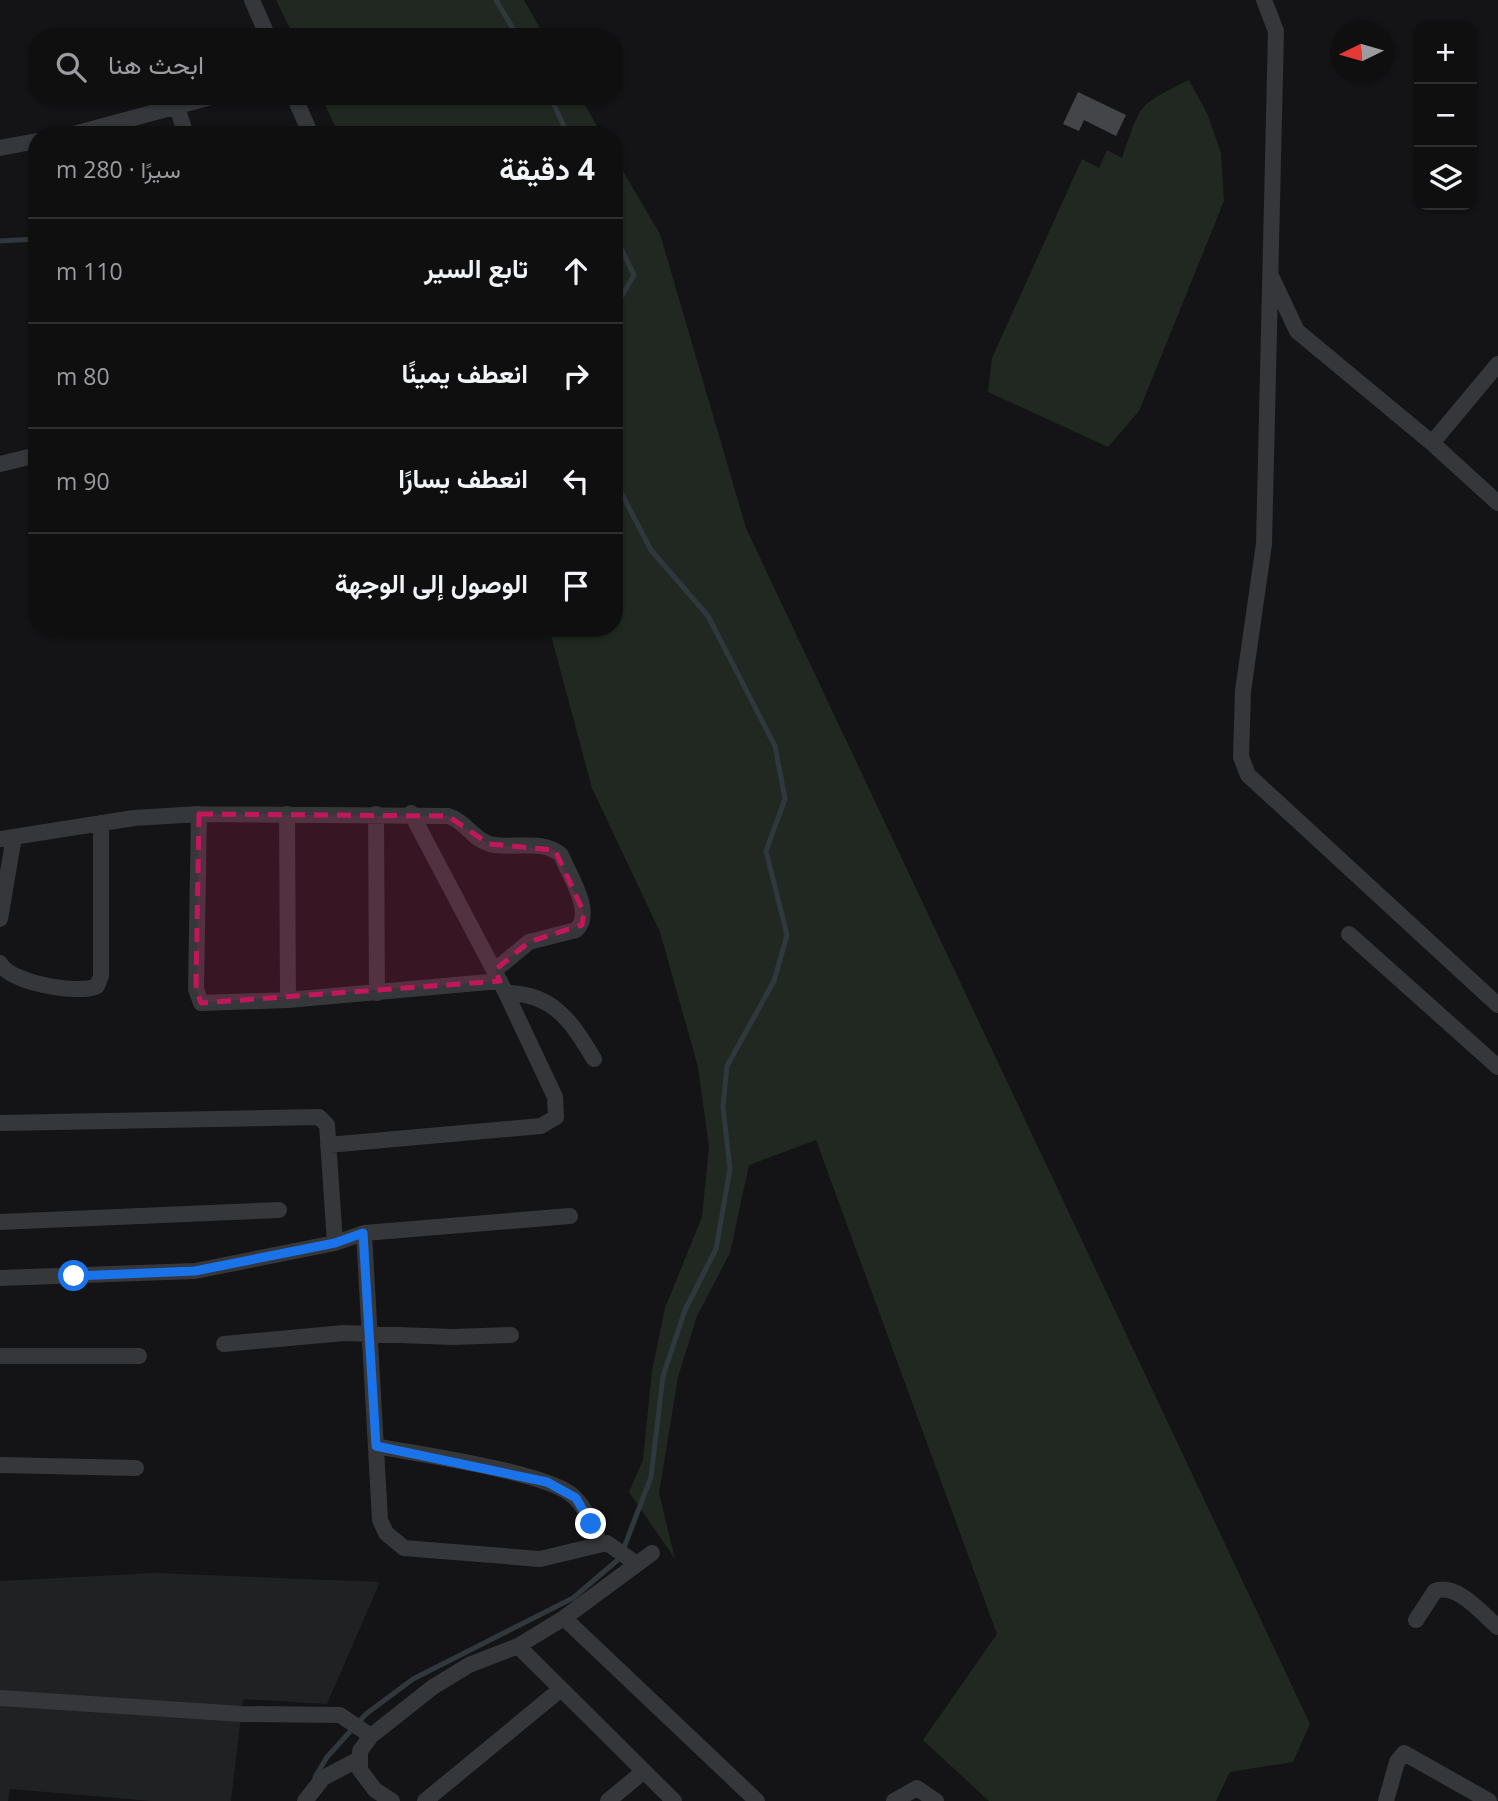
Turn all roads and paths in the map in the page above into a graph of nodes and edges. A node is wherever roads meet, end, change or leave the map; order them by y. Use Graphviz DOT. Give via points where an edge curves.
graph roads {
  1 [pos="252,0"];
  2 [pos="1264,0"];
  3 [pos="264,28"];
  4 [pos="184,105"];
  5 [pos="298,105"];
  6 [pos="177,107"];
  7 [pos="104,126"];
  8 [pos="183,126"];
  9 [pos="307,126"];
  10 [pos="28,143"];
  11 [pos="0,148"];
  12 [pos="1270,275"];
  13 [pos="1498,364"];
  14 [pos="1432,443"];
  15 [pos="28,457"];
  16 [pos="0,464"];
  17 [pos="1498,503"];
  18 [pos="411,813"];
  19 [pos="199,814"];
  20 [pos="287,814"];
  21 [pos="376,814"];
  22 [pos="102,822"];
  23 [pos="7,838"];
  24 [pos="0,919"];
  25 [pos="1349,934"];
  26 [pos="0,964"];
  27 [pos="500,978"];
  28 [pos="377,993"];
  29 [pos="288,1000"];
  30 [pos="1498,1005"];
  31 [pos="594,1059"];
  32 [pos="1498,1067"];
  33 [pos="0,1123"];
  34 [pos="328,1144"];
  35 [pos="279,1210"];
  36 [pos="570,1216"];
  37 [pos="0,1222"];
  38 [pos="363,1233"];
  39 [pos="335,1243"];
  40 [pos="0,1278"];
  41 [pos="369,1333"];
  42 [pos="510,1335"];
  43 [pos="224,1344"];
  44 [pos="0,1356"];
  45 [pos="139,1356"];
  46 [pos="376,1446"];
  47 [pos="0,1465"];
  48 [pos="136,1468"];
  49 [pos="604,1542"];
  50 [pos="652,1553"];
  51 [pos="633,1560"];
  52 [pos="565,1618"];
  53 [pos="1416,1620"];
  54 [pos="1498,1627"];
  55 [pos="518,1646"];
  56 [pos="561,1689"];
  57 [pos="0,1698"];
  58 [pos="371,1736"];
  59 [pos="359,1759"];
  60 [pos="644,1771"];
  61 [pos="305,1801"];
  62 [pos="392,1801"];
  63 [pos="425,1801"];
  64 [pos="608,1801"];
  65 [pos="674,1801"];
  66 [pos="758,1801"];
  67 [pos="894,1801"];
  68 [pos="936,1801"];
  69 [pos="1386,1801"];
  70 [pos="1489,1801"];
  1 -- 3 [label="street"];
  2 -- 12 [label="street" via="1276,31"];
  4 -- 6 [label="street"];
  5 -- 9 [label="street"];
  6 -- 7 [label="street"];
  6 -- 8 [label="street"];
  10 -- 11 [label="street"];
  12 -- 14 [label="street" via="1297,331"];
  12 -- 30 [label="street" via="1264,544 1243,691 1241,757 1248,775"];
  13 -- 14 [label="street"];
  14 -- 17 [label="street"];
  15 -- 16 [label="street"];
  18 -- 21 [label="street"];
  18 -- 27 [label="street"];
  18 -- 27 [label="street" via="458,818 489,844 545,846 561,855 584,921 576,930 539,938 520,949"];
  19 -- 20 [label="street"];
  19 -- 22 [label="street"];
  19 -- 29 [label="street" via="199,1000 210,1005"];
  20 -- 21 [label="street"];
  20 -- 29 [label="street"];
  21 -- 28 [label="street"];
  22 -- 23 [label="street"];
  22 -- 26 [label="street" via="101,976 97,986 79,992 13,976"];
  23 -- 24 [label="street"];
  25 -- 32 [label="street"];
  27 -- 28 [label="street"];
  27 -- 31 [label="street" via="548,1001"];
  27 -- 34 [label="street" via="555,1097 556,1116 550,1122"];
  28 -- 29 [label="street"];
  33 -- 34 [label="street" via="311,1116 325,1120"];
  34 -- 39 [label="street"];
  35 -- 37 [label="street"];
  36 -- 38 [label="street"];
  38 -- 39 [label="street"];
  38 -- 41 [label="street"];
  39 -- 40 [label="street" via="173,1274"];
  41 -- 42 [label="street"];
  41 -- 43 [label="street"];
  41 -- 46 [label="street"];
  44 -- 45 [label="street"];
  46 -- 49 [label="street" via="514,1473 559,1487 581,1505"];
  46 -- 49 [label="street" via="380,1520 386,1533 404,1548 540,1559"];
  47 -- 48 [label="street"];
  49 -- 51 [label="street"];
  50 -- 51 [label="street"];
  51 -- 52 [label="street"];
  52 -- 55 [label="street"];
  52 -- 66 [label="street"];
  53 -- 54 [label="street" via="1435,1591 1447,1588"];
  55 -- 56 [label="street"];
  55 -- 58 [label="street" via="469,1665 433,1687"];
  56 -- 60 [label="street"];
  56 -- 63 [label="street"];
  57 -- 58 [label="street" via="242,1714 340,1715"];
  58 -- 59 [label="street"];
  59 -- 61 [label="street" via="323,1778"];
  59 -- 62 [label="street" via="367,1780"];
  60 -- 64 [label="street"];
  60 -- 65 [label="street"];
  67 -- 68 [label="street" via="917,1788"];
  69 -- 70 [label="street" via="1404,1753"];
}
